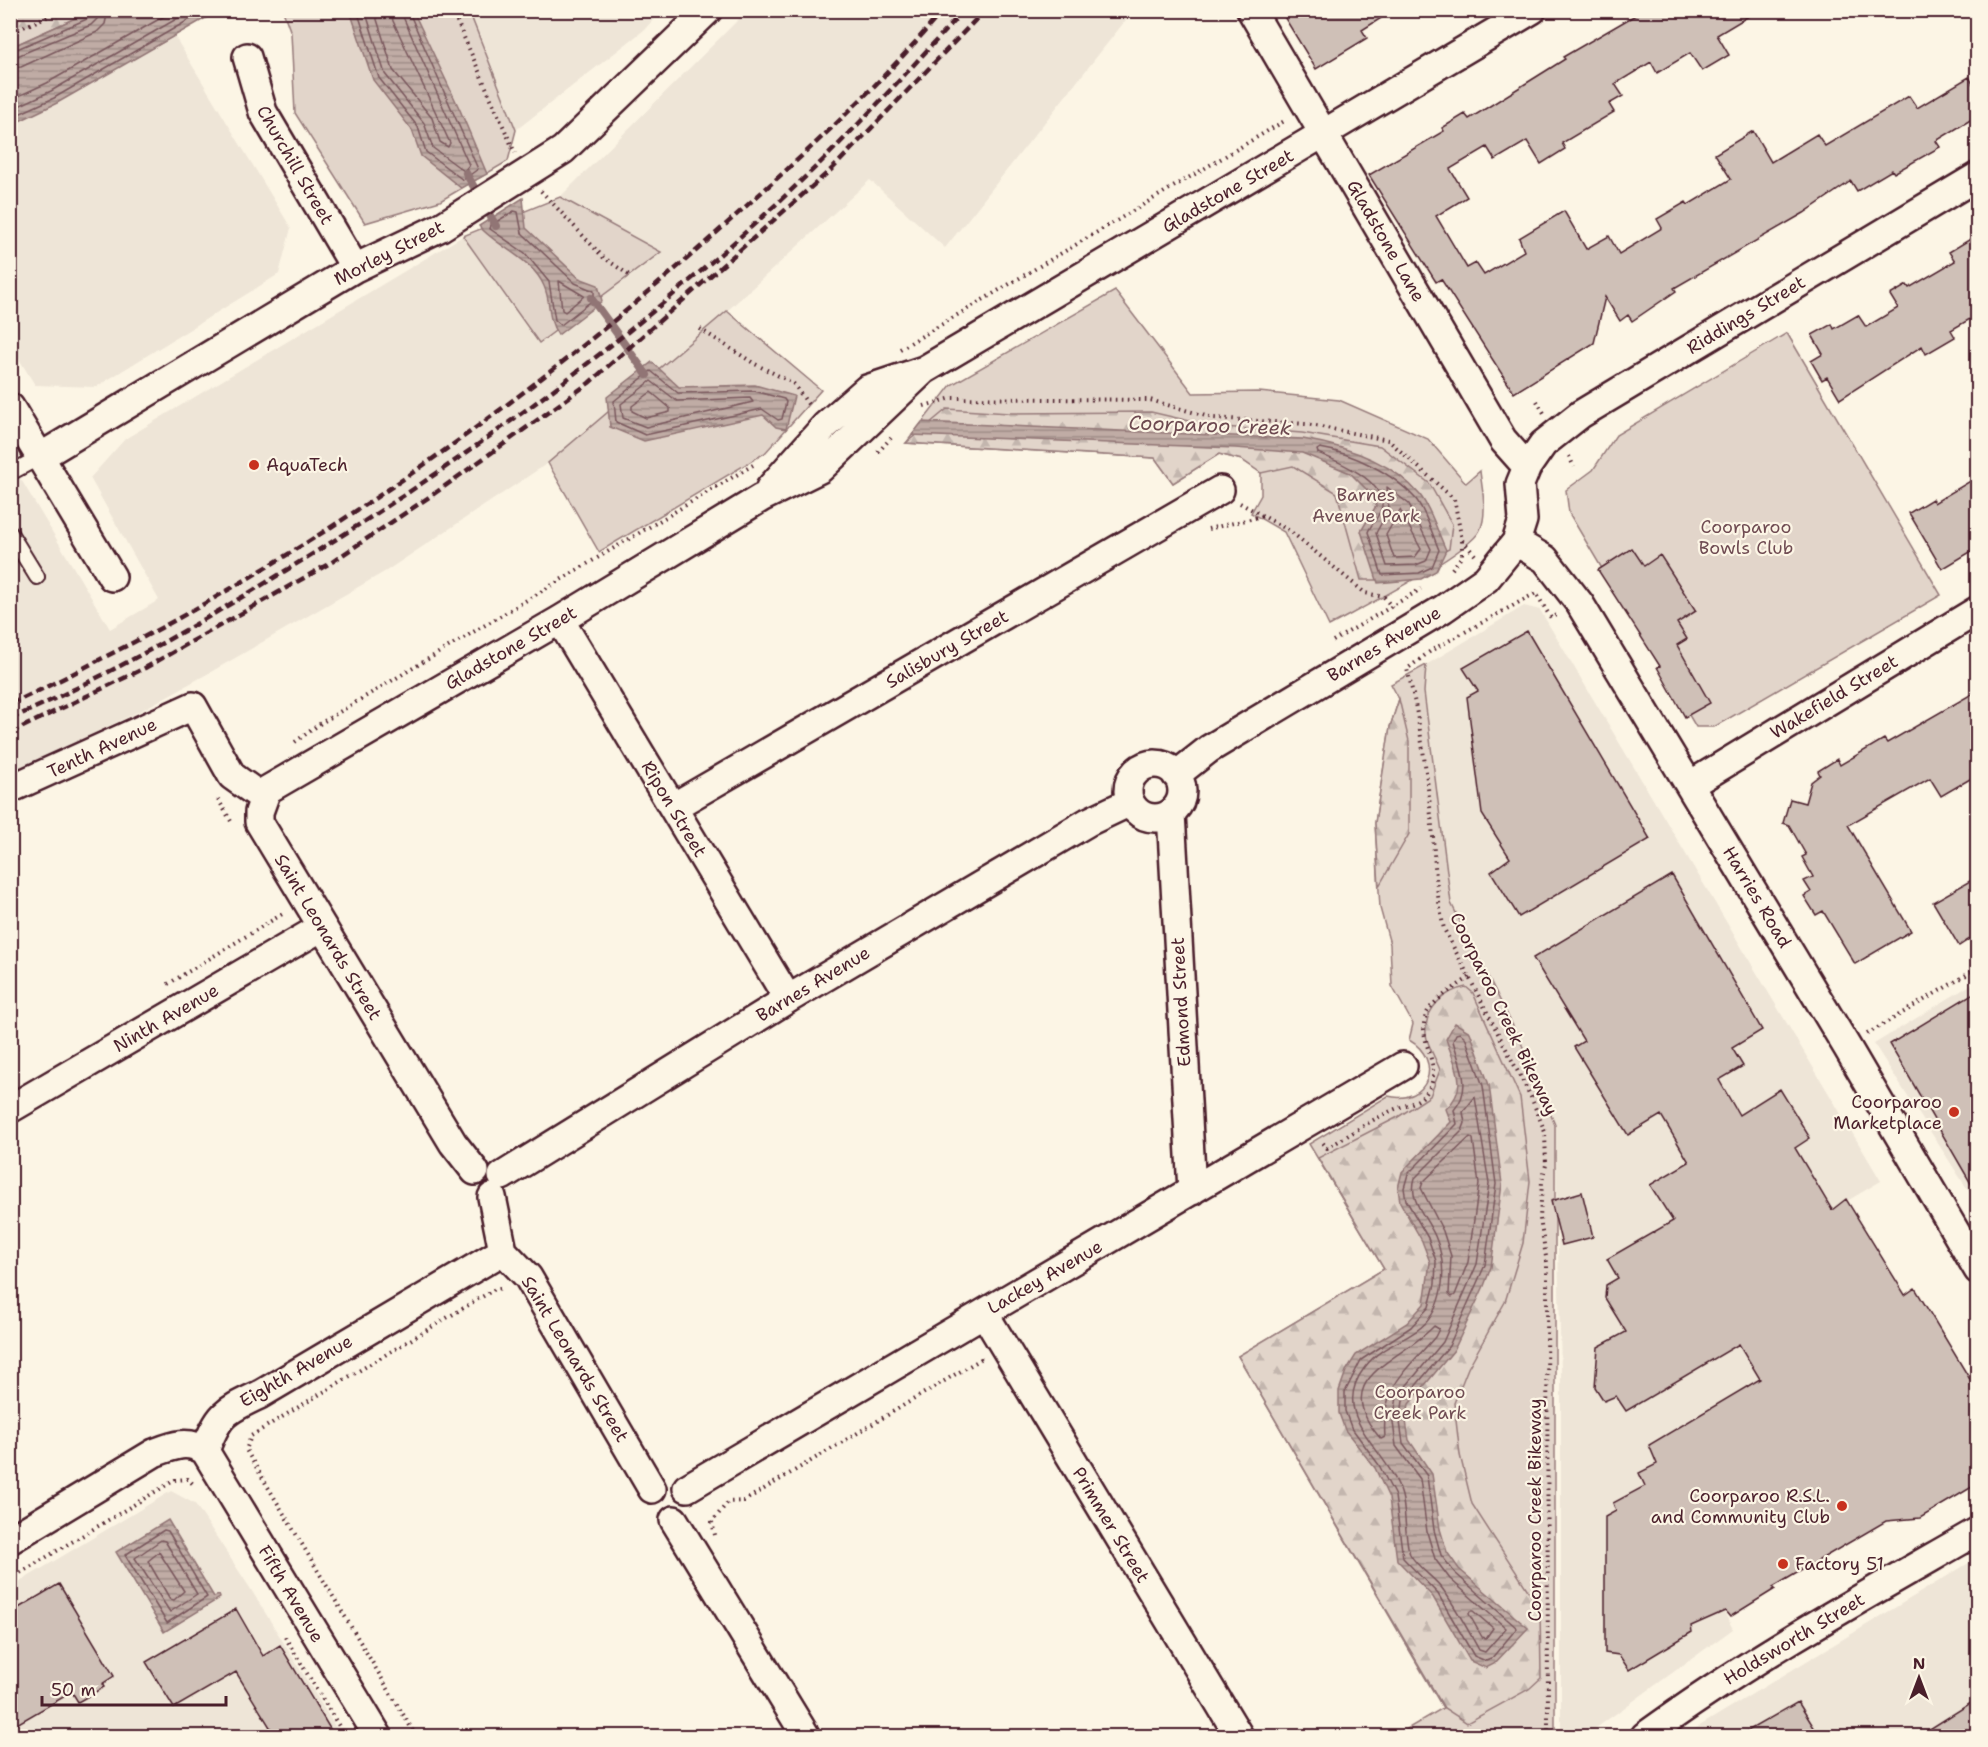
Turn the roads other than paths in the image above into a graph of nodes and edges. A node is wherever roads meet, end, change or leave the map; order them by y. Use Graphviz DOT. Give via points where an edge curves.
graph roads {
  1 [pos="708,10"];
  2 [pos="1251,10"];
  3 [pos="1532,10"];
  4 [pos="247,57"];
  5 [pos="1324,135"];
  6 [pos="1977,176"];
  7 [pos="355,268"];
  8 [pos="924,370"];
  9 [pos="10,407"];
  10 [pos="40,457"];
  11 [pos="1527,467"];
  12 [pos="10,473"];
  13 [pos="1220,490"];
  14 [pos="761,498"];
  15 [pos="10,533"];
  16 [pos="1516,542"];
  17 [pos="37,577"];
  18 [pos="112,577"];
  19 [pos="1977,610"];
  20 [pos="560,620"];
  21 [pos="1176,775"];
  22 [pos="1690,785"];
  23 [pos="10,789"];
  24 [pos="263,798"];
  25 [pos="1130,802"];
  26 [pos="673,807"];
  27 [pos="1171,813"];
  28 [pos="322,927"];
  29 [pos="788,999"];
  30 [pos="1403,1066"];
  31 [pos="10,1109"];
  32 [pos="497,1186"];
  33 [pos="1192,1191"];
  34 [pos="502,1251"];
  35 [pos="1977,1270"];
  36 [pos="984,1313"];
  37 [pos="205,1451"];
  38 [pos="687,1488"];
  39 [pos="652,1489"];
  40 [pos="674,1520"];
  41 [pos="1977,1531"];
  42 [pos="10,1540"];
  43 [pos="378,1737"];
  44 [pos="806,1737"];
  45 [pos="1239,1737"];
  46 [pos="1645,1737"];
  1 -- 7 [label="street, Morley Street" via="563,150 460,216"];
  2 -- 5 [label="street, Gladstone Lane"];
  3 -- 5 [label="street, Gladstone Street"];
  4 -- 7 [label="street, Churchill Street" via="263,112"];
  5 -- 8 [label="street, Gladstone Street"];
  5 -- 11 [label="street, Gladstone Lane" via="1503,440"];
  6 -- 11 [label="street, Riddings Street" via="1581,414 1543,444"];
  7 -- 10 [label="street, Morley Street"];
  8 -- 14 [label="street, Gladstone Street" via="820,469"];
  8 -- 14 [label="street, Gladstone Street" via="867,389 813,416"];
  9 -- 10 [label="street"];
  10 -- 12 [label="lane"];
  10 -- 18 [label="street"];
  11 -- 16 [label="street, Barnes Avenue" via="1520,484 1523,520"];
  13 -- 26 [label="street, Salisbury Street"];
  14 -- 20 [label="street, Gladstone Street"];
  15 -- 17 [label="lane"];
  16 -- 21 [label="street, Barnes Avenue" via="1486,579 1443,609 1209,749"];
  16 -- 22 [label="street, Harries Road" via="1545,559 1580,604"];
  19 -- 22 [label="street, Wakefield Street"];
  20 -- 24 [label="street, Gladstone Street" via="276,783"];
  20 -- 26 [label="street, Ripon Street"];
  21 -- 25 [label="street" via="1154,765 1138,771 1129,785"];
  21 -- 27 [label="street" via="1182,791"];
  22 -- 35 [label="street, Harries Road"];
  23 -- 24 [label="street, Tenth Avenue" via="193,706 232,776"];
  24 -- 28 [label="street, Saint Leonards Street" via="259,822"];
  25 -- 27 [label="street" via="1148,818"];
  25 -- 29 [label="street, Barnes Avenue" via="1088,822"];
  26 -- 29 [label="street, Ripon Street"];
  27 -- 33 [label="street, Edmond Street"];
  28 -- 31 [label="street, Ninth Avenue"];
  28 -- 32 [label="street, Saint Leonards Street" via="453,1143 475,1171 471,1180 474,1190 482,1196"];
  29 -- 32 [label="street, Barnes Avenue"];
  30 -- 33 [label="street, Lackey Avenue"];
  32 -- 34 [label="street"];
  33 -- 36 [label="street, Lackey Avenue"];
  34 -- 37 [label="street, Eighth Avenue" via="261,1394 225,1411"];
  34 -- 39 [label="street, Saint Leonards Street" via="528,1277"];
  36 -- 38 [label="street, Lackey Avenue"];
  36 -- 45 [label="street, Primmer Street"];
  37 -- 42 [label="street" via="187,1444 154,1453"];
  37 -- 43 [label="street, Fifth Avenue"];
  38 -- 39 [label="street" via="665,1480"];
  38 -- 40 [label="street" via="690,1504"];
  39 -- 40 [label="street" via="652,1512"];
  40 -- 44 [label="street"];
  41 -- 46 [label="street, Holdsworth Street" via="1790,1640 1694,1700"];
}
